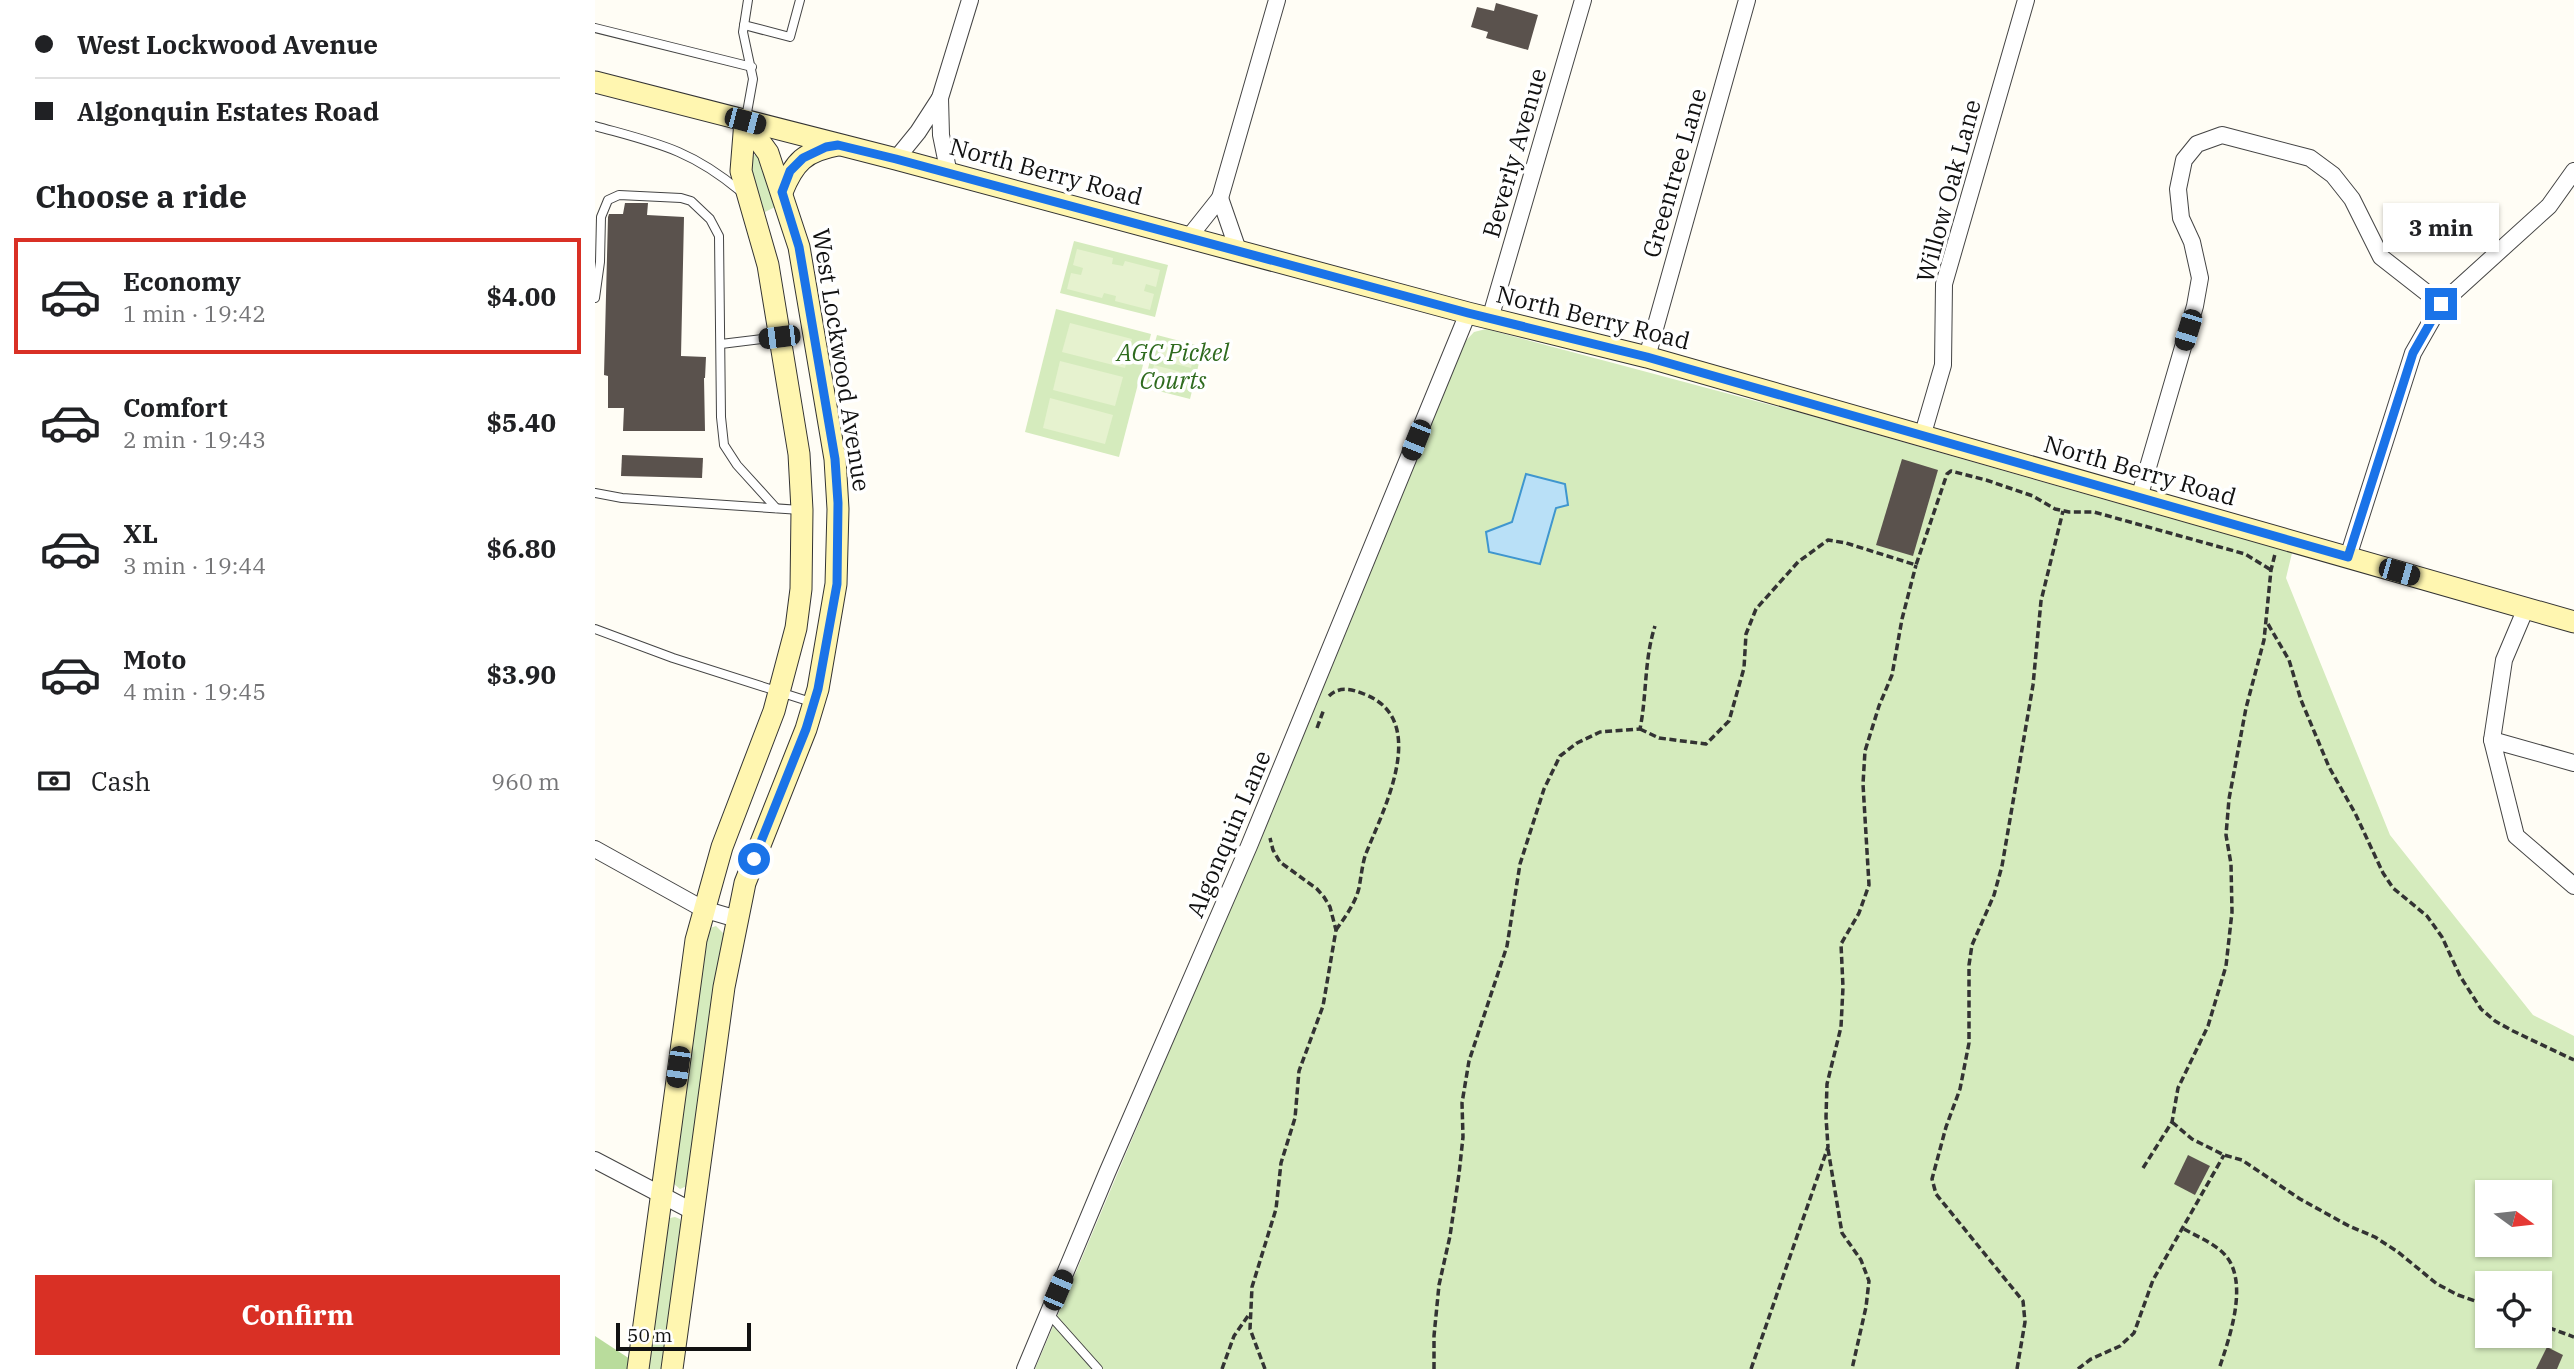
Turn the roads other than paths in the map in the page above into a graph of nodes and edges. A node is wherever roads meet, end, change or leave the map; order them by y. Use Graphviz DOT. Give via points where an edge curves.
graph roads {
  1 [pos="748,0"];
  2 [pos="800,0"];
  3 [pos="970,0"];
  4 [pos="1277,0"];
  5 [pos="1583,0"];
  6 [pos="1747,0"];
  7 [pos="2026,0"];
  8 [pos="744,25"];
  9 [pos="595,28"];
  10 [pos="752,67"];
  11 [pos="595,82"];
  12 [pos="940,98"];
  13 [pos="745,121"];
  14 [pos="595,126"];
  15 [pos="838,145"];
  16 [pos="896,159"];
  17 [pos="2574,171"];
  18 [pos="949,174"];
  19 [pos="782,192"];
  20 [pos="748,197"];
  21 [pos="1220,198"];
  22 [pos="1189,237"];
  23 [pos="1238,250"];
  24 [pos="595,298"];
  25 [pos="2441,304"];
  26 [pos="1468,313"];
  27 [pos="1490,319"];
  28 [pos="814,334"];
  29 [pos="779,337"];
  30 [pos="721,345"];
  31 [pos="1647,357"];
  32 [pos="1922,437"];
  33 [pos="595,493"];
  34 [pos="2139,498"];
  35 [pos="776,508"];
  36 [pos="838,509"];
  37 [pos="802,510"];
  38 [pos="2348,557"];
  39 [pos="2526,608"];
  40 [pos="2574,622"];
  41 [pos="595,629"];
  42 [pos="779,692"];
  43 [pos="814,703"];
  44 [pos="2492,740"];
  45 [pos="2574,763"];
  46 [pos="595,849"];
  47 [pos="2574,886"];
  48 [pos="703,909"];
  49 [pos="737,919"];
  50 [pos="595,1160"];
  51 [pos="660,1195"];
  52 [pos="694,1212"];
  53 [pos="1049,1314"];
  54 [pos="638,1369"];
  55 [pos="672,1369"];
  56 [pos="1025,1369"];
  57 [pos="1098,1369"];
  1 -- 8 [label="lane"];
  2 -- 8 [label="lane" via="790,37"];
  3 -- 12 [label="street"];
  4 -- 21 [label="street"];
  5 -- 27 [label="street, Beverly Avenue"];
  6 -- 31 [label="street, Greentree Lane"];
  7 -- 32 [label="street, Willow Oak Lane" via="1944,284 1943,365"];
  8 -- 10 [label="lane"];
  9 -- 10 [label="lane"];
  10 -- 13 [label="lane"];
  11 -- 13 [label="main road, North Berry Road"];
  12 -- 16 [label="street"];
  12 -- 18 [label="street"];
  13 -- 15 [label="main road, North Berry Road"];
  13 -- 19 [label="main road, West Lockwood Avenue" via="768,153"];
  13 -- 20 [label="main road" via="741,171"];
  14 -- 20 [label="lane" via="688,155"];
  15 -- 16 [label="main road, North Berry Road"];
  15 -- 19 [label="main road" via="803,158 790,171"];
  16 -- 18 [label="main road, North Berry Road"];
  17 -- 25 [label="street" via="2549,206"];
  18 -- 22 [label="main road, North Berry Road"];
  19 -- 28 [label="main road, West Lockwood Avenue" via="799,247"];
  20 -- 29 [label="main road" via="768,265"];
  21 -- 22 [label="street"];
  21 -- 23 [label="street"];
  22 -- 23 [label="main road, North Berry Road"];
  23 -- 26 [label="main road, North Berry Road"];
  24 -- 30 [label="lane" via="601,217 608,200 619,195 691,201 710,219 719,236"];
  25 -- 34 [label="street" via="2381,257 2352,199 2333,176 2310,159 2222,135 2197,144 2184,160 2178,189 2181,218 2200,278"];
  25 -- 38 [label="street" via="2413,353"];
  26 -- 27 [label="main road, North Berry Road"];
  26 -- 53 [label="street, Algonquin Lane" via="1249,846"];
  27 -- 31 [label="main road, North Berry Road"];
  28 -- 29 [label="main road"];
  28 -- 36 [label="main road, West Lockwood Avenue" via="835,459"];
  29 -- 30 [label="lane"];
  29 -- 37 [label="main road" via="799,454"];
  30 -- 35 [label="lane" via="724,445"];
  31 -- 32 [label="main road, North Berry Road"];
  32 -- 34 [label="main road, North Berry Road"];
  33 -- 35 [label="lane"];
  34 -- 38 [label="main road, North Berry Road"];
  35 -- 37 [label="lane"];
  36 -- 37 [label="main road"];
  36 -- 43 [label="main road, West Lockwood Avenue" via="837,584"];
  37 -- 42 [label="main road" via="801,589"];
  38 -- 39 [label="main road, North Berry Road"];
  39 -- 40 [label="main road, North Berry Road"];
  39 -- 44 [label="street" via="2504,660"];
  41 -- 42 [label="lane"];
  42 -- 43 [label="lane"];
  42 -- 48 [label="main road"];
  43 -- 49 [label="main road, West Lockwood Avenue" via="745,883"];
  44 -- 45 [label="street"];
  44 -- 47 [label="street" via="2516,836"];
  46 -- 48 [label="street"];
  48 -- 49 [label="street"];
  48 -- 51 [label="main road"];
  49 -- 52 [label="main road, West Lockwood Avenue"];
  50 -- 51 [label="street"];
  51 -- 52 [label="street"];
  51 -- 54 [label="main road"];
  52 -- 55 [label="main road, West Lockwood Avenue"];
  53 -- 56 [label="street, Algonquin Lane"];
  53 -- 57 [label="lane"];
}
